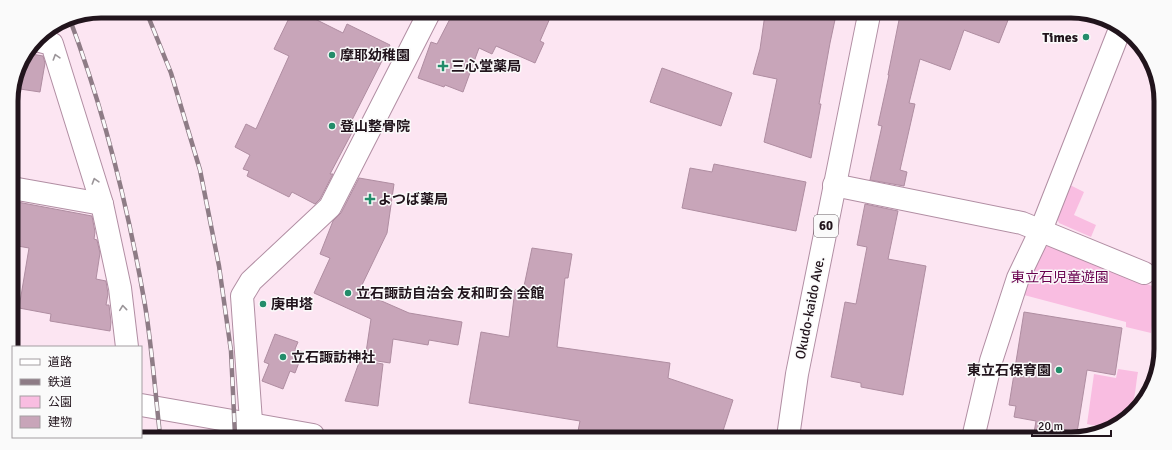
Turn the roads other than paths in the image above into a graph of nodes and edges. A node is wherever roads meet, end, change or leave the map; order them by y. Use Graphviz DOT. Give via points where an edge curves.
graph roads {
  1 [pos="426,18"];
  2 [pos="868,18"];
  3 [pos="1118,33"];
  4 [pos="43,42"];
  5 [pos="834,184"];
  6 [pos="18,189"];
  7 [pos="102,204"];
  8 [pos="1041,230"];
  9 [pos="1144,273"];
  10 [pos="127,346"];
  11 [pos="142,405"];
  12 [pos="252,430"];
  13 [pos="276,432"];
  14 [pos="789,432"];
  15 [pos="974,432"];
  1 -- 12 [label="street" via="330,207 251,281 242,296"];
  2 -- 5 [label="street, Okudo-kaido Ave. / 60"];
  3 -- 8 [label="street"];
  7 -- 4 [label="street, one-way" via="52,44"];
  5 -- 8 [label="street" via="1022,223"];
  5 -- 14 [label="street, Okudo-kaido Ave. / 60"];
  6 -- 7 [label="street"];
  10 -- 7 [label="street, one-way" via="120,288"];
  8 -- 9 [label="street"];
  8 -- 15 [label="street" via="1018,278 991,361"];
  11 -- 12 [label="street"];
  12 -- 13 [label="street"];
}
